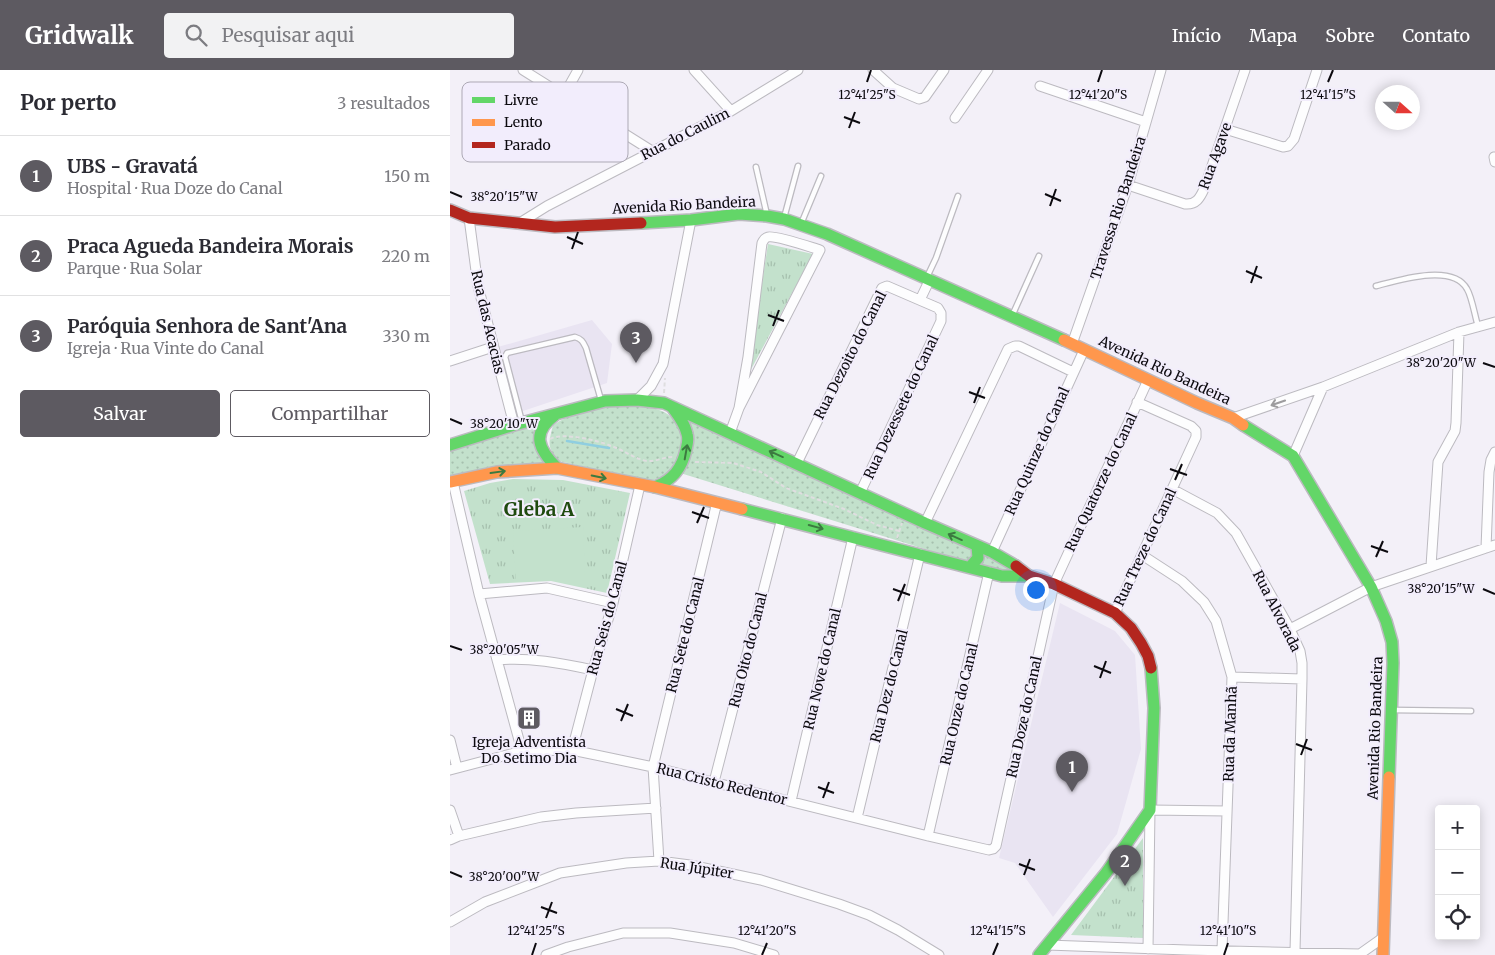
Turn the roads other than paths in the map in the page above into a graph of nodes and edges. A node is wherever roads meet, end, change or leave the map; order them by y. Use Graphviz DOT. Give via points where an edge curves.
graph roads {
  1 [pos="523,70"];
  2 [pos="578,70"];
  3 [pos="694,70"];
  4 [pos="798,70"];
  5 [pos="873,70"];
  6 [pos="944,70"];
  7 [pos="988,70"];
  8 [pos="1161,70"];
  9 [pos="1245,70"];
  10 [pos="1317,70"];
  11 [pos="543,82"];
  12 [pos="571,82"];
  13 [pos="1040,86"];
  14 [pos="731,111"];
  15 [pos="955,118"];
  16 [pos="1146,122"];
  17 [pos="1225,129"];
  18 [pos="628,136"];
  19 [pos="652,151"];
  20 [pos="798,166"];
  21 [pos="756,167"];
  22 [pos="821,176"];
  23 [pos="1128,185"];
  24 [pos="958,196"];
  25 [pos="450,210"];
  26 [pos="767,216"];
  27 [pos="469,218"];
  28 [pos="784,219"];
  29 [pos="691,220"];
  30 [pos="518,224"];
  31 [pos="801,224"];
  32 [pos="1040,256"];
  33 [pos="928,279"];
  34 [pos="1376,286"];
  35 [pos="920,300"];
  36 [pos="1012,317"];
  37 [pos="941,322"];
  38 [pos="1495,322"];
  39 [pos="1478,327"];
  40 [pos="1459,332"];
  41 [pos="1072,344"];
  42 [pos="493,347"];
  43 [pos="1084,350"];
  44 [pos="450,361"];
  45 [pos="1073,372"];
  46 [pos="1148,380"];
  47 [pos="1323,387"];
  48 [pos="637,400"];
  49 [pos="602,402"];
  50 [pos="1137,402"];
  51 [pos="672,407"];
  52 [pos="739,408"];
  53 [pos="559,412"];
  54 [pos="1233,418"];
  55 [pos="518,424"];
  56 [pos="730,433"];
  57 [pos="450,445"];
  58 [pos="1495,452"];
  59 [pos="1293,456"];
  60 [pos="797,463"];
  61 [pos="557,468"];
  62 [pos="451,482"];
  63 [pos="640,485"];
  64 [pos="655,487"];
  65 [pos="1172,489"];
  66 [pos="860,493"];
  67 [pos="718,502"];
  68 [pos="782,518"];
  69 [pos="925,523"];
  70 [pos="853,537"];
  71 [pos="977,546"];
  72 [pos="1491,546"];
  73 [pos="992,552"];
  74 [pos="920,554"];
  75 [pos="1142,555"];
  76 [pos="1431,566"];
  77 [pos="970,567"];
  78 [pos="989,572"];
  79 [pos="1029,576"];
  80 [pos="1054,584"];
  81 [pos="1371,587"];
  82 [pos="479,594"];
  83 [pos="613,603"];
  84 [pos="1115,613"];
  85 [pos="1290,629"];
  86 [pos="497,660"];
  87 [pos="593,670"];
  88 [pos="1232,677"];
  89 [pos="1302,679"];
  90 [pos="1391,710"];
  91 [pos="1471,711"];
  92 [pos="450,740"];
  93 [pos="572,750"];
  94 [pos="522,751"];
  95 [pos="653,767"];
  96 [pos="454,769"];
  97 [pos="714,782"];
  98 [pos="790,801"];
  99 [pos="656,808"];
  100 [pos="450,810"];
  101 [pos="1150,810"];
  102 [pos="1227,811"];
  103 [pos="857,818"];
  104 [pos="928,836"];
  105 [pos="454,838"];
  106 [pos="993,849"];
  107 [pos="659,862"];
  108 [pos="450,922"];
  109 [pos="1384,937"];
  110 [pos="1047,945"];
  111 [pos="1148,948"];
  112 [pos="1222,950"];
  113 [pos="1294,951"];
  114 [pos="1187,953"];
  115 [pos="1257,953"];
  116 [pos="1327,954"];
  117 [pos="1361,954"];
  118 [pos="546,955"];
  119 [pos="774,955"];
  120 [pos="939,955"];
  121 [pos="1039,955"];
  122 [pos="1383,955"];
  1 -- 11 [label="street"];
  2 -- 12 [label="street"];
  3 -- 14 [label="street"];
  4 -- 14 [label="street, Rua do Caulim"];
  5 -- 6 [label="street" via="893,88 916,99 927,95"];
  7 -- 15 [label="street"];
  8 -- 16 [label="street, Travessa Rio Bandeira"];
  9 -- 17 [label="street, Rua Agave"];
  10 -- 17 [label="street" via="1294,140 1288,146"];
  13 -- 16 [label="street"];
  14 -- 19 [label="street, Rua do Caulim"];
  16 -- 23 [label="street, Travessa Rio Bandeira"];
  17 -- 23 [label="street, Rua Agave" via="1204,189 1194,203 1185,204"];
  18 -- 19 [label="street"];
  19 -- 30 [label="street, Rua do Caulim"];
  20 -- 28 [label="lane"];
  21 -- 26 [label="lane"];
  22 -- 31 [label="lane"];
  23 -- 41 [label="street, Travessa Rio Bandeira"];
  24 -- 33 [label="lane"];
  25 -- 27 [label="street, Avenida Rio Bandeira"];
  26 -- 28 [label="street, Avenida Rio Bandeira"];
  26 -- 29 [label="street, Avenida Rio Bandeira" via="739,214"];
  27 -- 30 [label="street, Avenida Rio Bandeira"];
  27 -- 42 [label="street, Rua das Acacias" via="478,286"];
  28 -- 31 [label="street, Avenida Rio Bandeira"];
  29 -- 30 [label="street, Avenida Rio Bandeira" via="554,227"];
  29 -- 48 [label="street" via="664,364 651,386"];
  31 -- 33 [label="street, Avenida Rio Bandeira"];
  32 -- 36 [label="lane"];
  33 -- 35 [label="street"];
  33 -- 36 [label="street, Avenida Rio Bandeira"];
  34 -- 39 [label="lane" via="1421,275 1455,277 1467,288"];
  35 -- 37 [label="street, Rua Dezoito do Canal" via="938,308"];
  35 -- 60 [label="street, Rua Dezoito do Canal" via="887,286 882,288"];
  36 -- 41 [label="street, Avenida Rio Bandeira"];
  37 -- 66 [label="street, Rua Dezessete do Canal"];
  38 -- 39 [label="street"];
  39 -- 40 [label="street"];
  40 -- 47 [label="street"];
  40 -- 76 [label="street" via="1456,423 1438,462"];
  41 -- 43 [label="street, Avenida Rio Bandeira"];
  42 -- 44 [label="street"];
  42 -- 55 [label="street, Rua das Acacias"];
  43 -- 45 [label="street, Rua Quinze do Canal"];
  43 -- 46 [label="street, Avenida Rio Bandeira"];
  45 -- 69 [label="street" via="1019,346 1008,349"];
  45 -- 73 [label="street, Rua Quinze do Canal"];
  46 -- 50 [label="street, Rua Quatorze do Canal"];
  46 -- 54 [label="street, Avenida Rio Bandeira"];
  47 -- 54 [label="street, one-way"];
  47 -- 59 [label="street"];
  48 -- 49 [label="street"];
  48 -- 51 [label="street"];
  49 -- 53 [label="street"];
  49 -- 55 [label="lane" via="580,338 507,353 505,357"];
  50 -- 65 [label="street, Rua Treze do Canal" via="1196,431"];
  50 -- 80 [label="street, Rua Quatorze do Canal"];
  51 -- 56 [label="street"];
  64 -- 51 [label="street, one-way" via="670,480 685,460 688,439"];
  52 -- 52 [label="street" via="780,327 820,250 769,237 762,243"];
  52 -- 56 [label="street"];
  53 -- 55 [label="street"];
  53 -- 61 [label="street" via="544,424 540,437 544,455"];
  54 -- 59 [label="street, Avenida Rio Bandeira"];
  55 -- 57 [label="street"];
  60 -- 56 [label="street, one-way"];
  58 -- 72 [label="street" via="1489,472"];
  59 -- 81 [label="street, Avenida Rio Bandeira"];
  60 -- 66 [label="street"];
  62 -- 61 [label="street, one-way" via="497,472"];
  61 -- 63 [label="street, one-way"];
  62 -- 82 [label="street"];
  63 -- 64 [label="street"];
  63 -- 83 [label="street, Rua Seis do Canal"];
  64 -- 67 [label="street"];
  65 -- 75 [label="street, Rua Treze do Canal"];
  65 -- 85 [label="street, Rua Alvorada" via="1217,514 1236,533"];
  66 -- 69 [label="street"];
  67 -- 68 [label="street"];
  67 -- 95 [label="street, Rua Sete do Canal"];
  68 -- 70 [label="street, one-way"];
  68 -- 97 [label="street, Rua Oito do Canal"];
  71 -- 69 [label="street, one-way"];
  70 -- 74 [label="street"];
  70 -- 98 [label="street, Rua Nove do Canal"];
  71 -- 73 [label="street"];
  71 -- 77 [label="street" via="978,558"];
  72 -- 76 [label="street"];
  73 -- 79 [label="street"];
  74 -- 77 [label="street"];
  74 -- 103 [label="street, Rua Dez do Canal"];
  75 -- 84 [label="street, Rua Treze do Canal"];
  75 -- 88 [label="street, Rua da Manhã" via="1182,581 1204,602 1216,621"];
  76 -- 81 [label="street"];
  77 -- 78 [label="street"];
  78 -- 79 [label="street" via="1002,576"];
  78 -- 104 [label="street, Rua Onze do Canal"];
  79 -- 80 [label="street"];
  80 -- 84 [label="street"];
  80 -- 106 [label="street, Rua Doze do Canal"];
  81 -- 85 [label="street"];
  81 -- 90 [label="street, Avenida Rio Bandeira" via="1392,642"];
  82 -- 83 [label="street" via="547,588"];
  82 -- 86 [label="street"];
  83 -- 87 [label="street, Rua Seis do Canal"];
  84 -- 101 [label="street" via="1141,643 1152,674"];
  85 -- 89 [label="street, Rua Alvorada" via="1300,651"];
  86 -- 87 [label="street" via="554,662"];
  86 -- 94 [label="street"];
  87 -- 93 [label="street, Rua Seis do Canal"];
  88 -- 89 [label="street"];
  88 -- 102 [label="street, Rua da Manhã"];
  89 -- 113 [label="street, Rua Alvorada"];
  90 -- 91 [label="lane"];
  90 -- 109 [label="street, Avenida Rio Bandeira"];
  92 -- 96 [label="street"];
  93 -- 94 [label="street, Rua Cristo Redentor"];
  93 -- 95 [label="street, Rua Cristo Redentor"];
  94 -- 96 [label="street, Rua Cristo Redentor"];
  95 -- 97 [label="street, Rua Cristo Redentor"];
  95 -- 99 [label="street, Rua Sete do Canal"];
  97 -- 98 [label="street, Rua Cristo Redentor"];
  98 -- 103 [label="street, Rua Cristo Redentor"];
  99 -- 105 [label="street" via="541,817"];
  99 -- 107 [label="street, Rua Sete do Canal"];
  100 -- 105 [label="street"];
  101 -- 102 [label="street"];
  101 -- 110 [label="street" via="1106,873"];
  101 -- 111 [label="street"];
  102 -- 112 [label="street, Rua da Manhã"];
  103 -- 104 [label="street, Rua Cristo Redentor"];
  104 -- 106 [label="street, Rua Cristo Redentor"];
  107 -- 108 [label="street, Rua Júpiter" via="626,863 560,873 485,902"];
  107 -- 120 [label="street, Rua Júpiter" via="761,880 839,904 869,915"];
  109 -- 117 [label="street"];
  109 -- 122 [label="street, Avenida Rio Bandeira"];
  110 -- 111 [label="street"];
  110 -- 121 [label="street"];
  111 -- 114 [label="street"];
  112 -- 114 [label="street"];
  112 -- 115 [label="street"];
  113 -- 115 [label="street"];
  113 -- 116 [label="street"];
  116 -- 117 [label="street"];
  118 -- 119 [label="street" via="623,933 670,933 734,943"];
}
